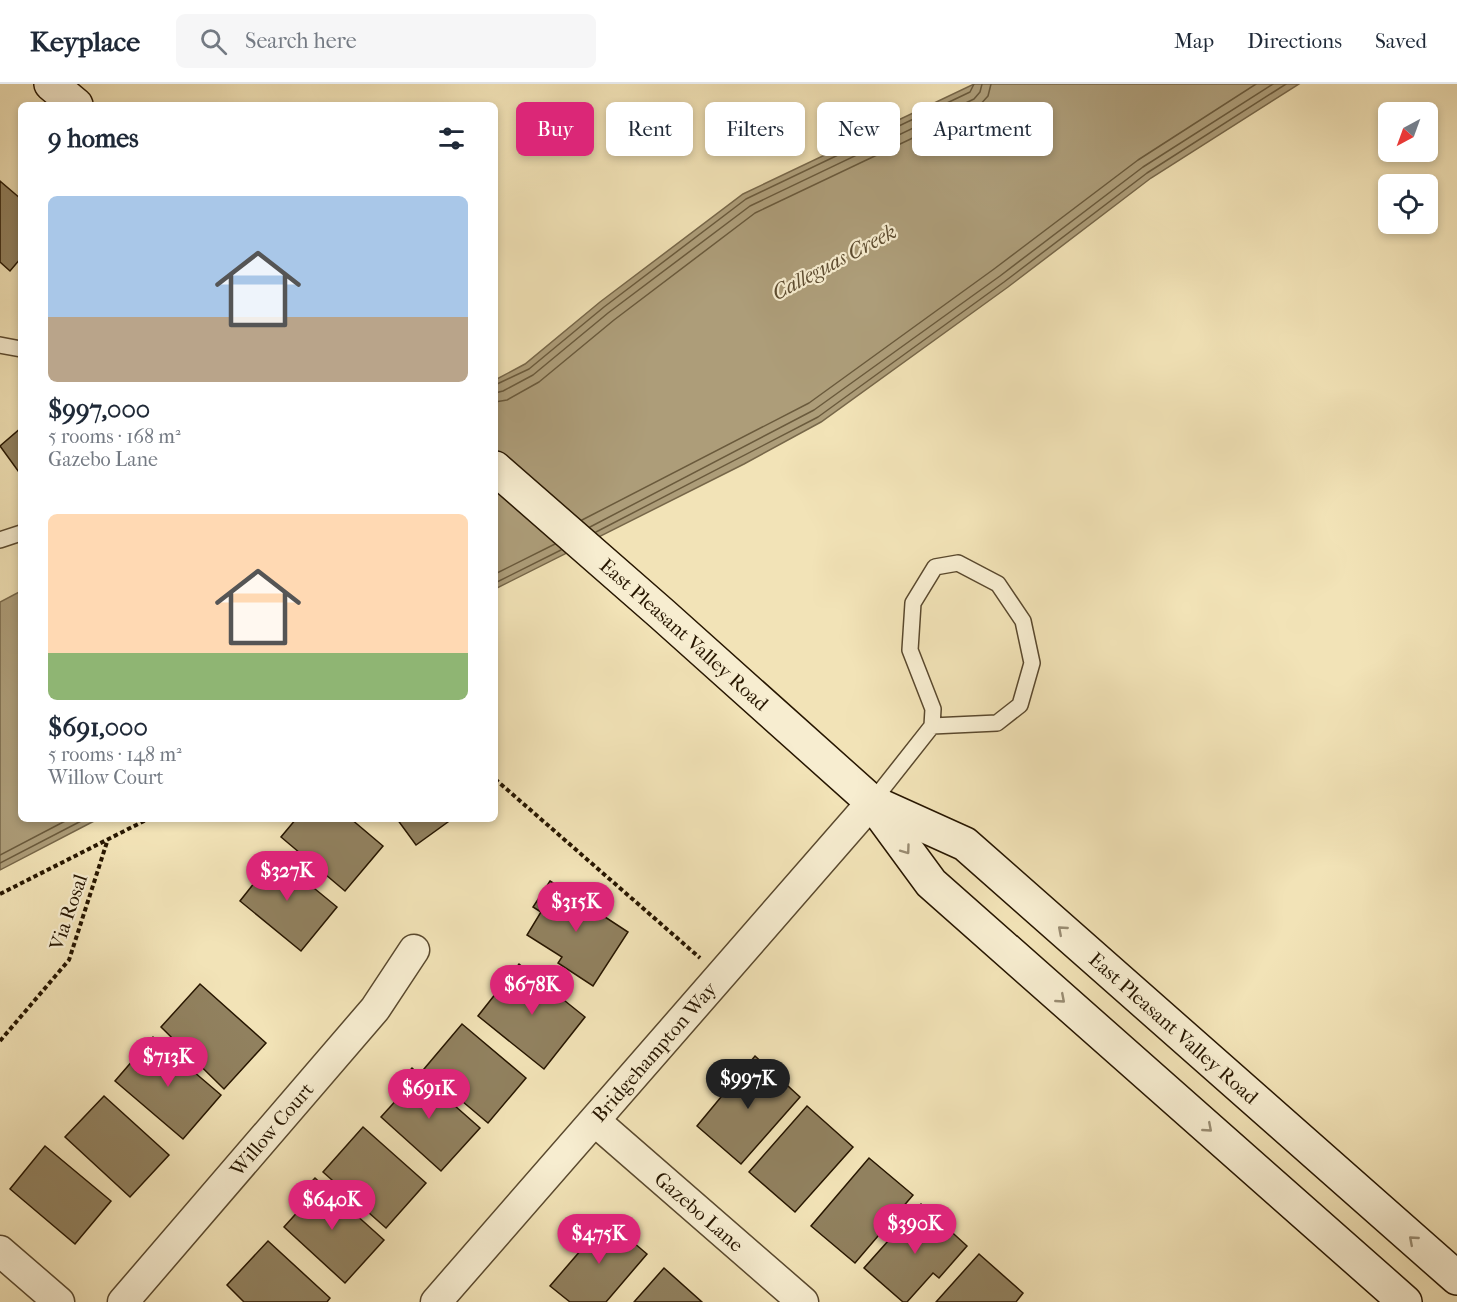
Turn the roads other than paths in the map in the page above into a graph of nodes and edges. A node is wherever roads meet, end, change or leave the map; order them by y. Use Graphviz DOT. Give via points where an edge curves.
graph roads {
  1 [pos="51,84"];
  2 [pos="72,102"];
  3 [pos="0,345"];
  4 [pos="18,348"];
  5 [pos="498,471"];
  6 [pos="18,534"];
  7 [pos="0,540"];
  8 [pos="932,726"];
  9 [pos="872,802"];
  10 [pos="414,950"];
  11 [pos="595,1121"];
  12 [pos="0,1251"];
  13 [pos="1457,1278"];
  14 [pos="59,1302"];
  15 [pos="123,1302"];
  16 [pos="436,1302"];
  17 [pos="803,1302"];
  18 [pos="1406,1302"];
  1 -- 2 [label="main road"];
  3 -- 4 [label="lane"];
  5 -- 9 [label="main road, East Pleasant Valley Road"];
  6 -- 7 [label="lane"];
  8 -- 8 [label="lane" via="933,709 910,650 913,603 935,567 958,563 998,584 1023,621 1032,663 1020,705 998,723"];
  8 -- 9 [label="lane"];
  9 -- 11 [label="street, Bridgehampton Way"];
  13 -- 9 [label="main road, East Pleasant Valley Road, one-way" via="965,844"];
  9 -- 18 [label="main road, East Pleasant Valley Road, one-way" via="931,884"];
  10 -- 15 [label="street, Willow Court" via="375,1009"];
  11 -- 16 [label="street, Bridgehampton Way"];
  11 -- 17 [label="street, Gazebo Lane"];
  12 -- 14 [label="street"];
}
